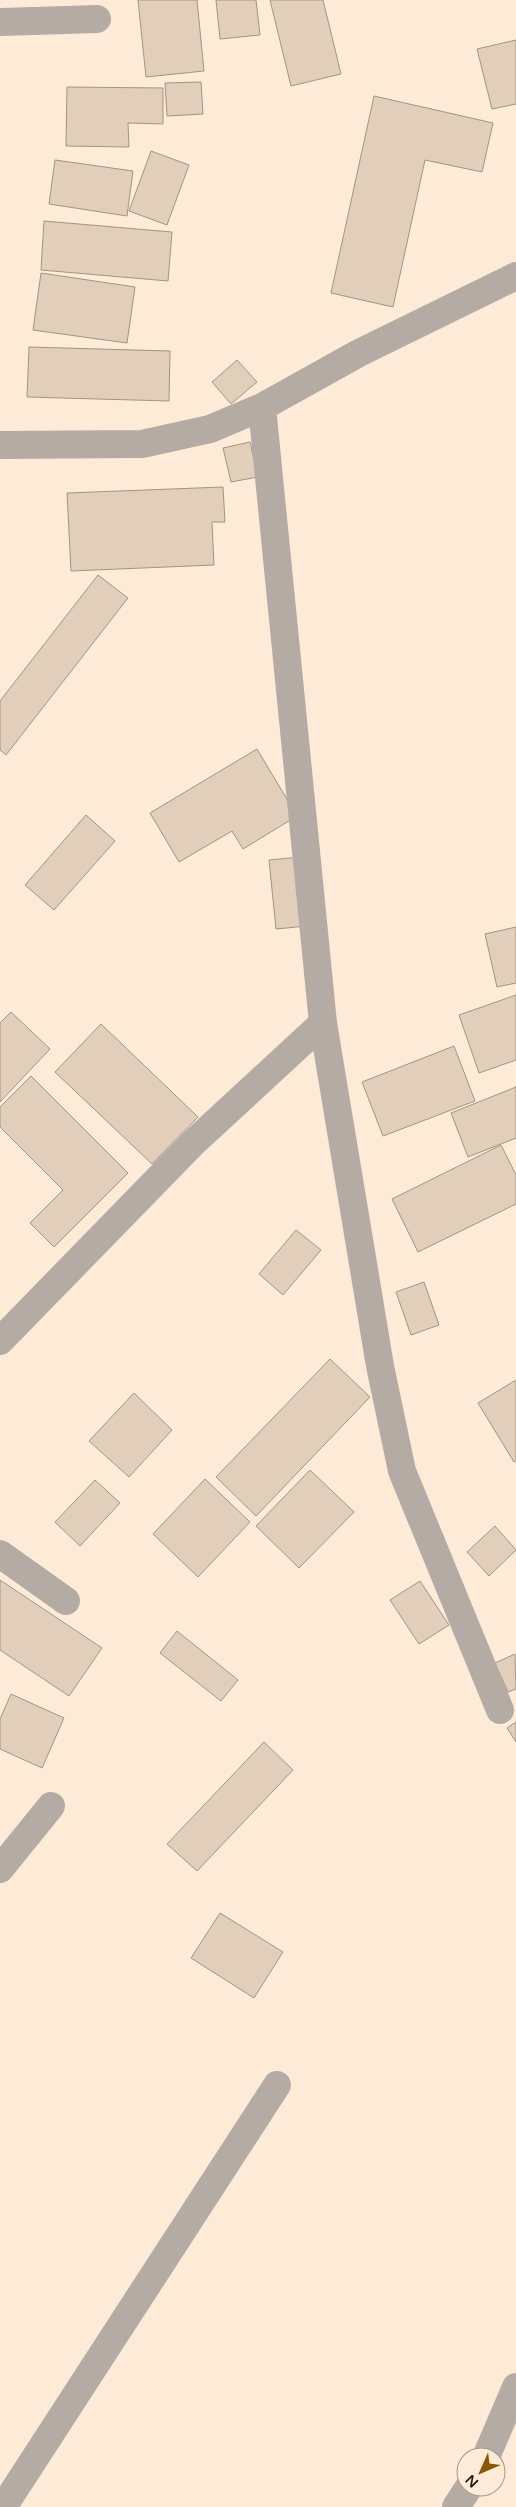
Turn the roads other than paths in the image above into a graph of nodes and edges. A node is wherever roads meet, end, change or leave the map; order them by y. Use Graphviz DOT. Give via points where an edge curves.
graph roads {
  1 [pos="97,19"];
  2 [pos="0,22"];
  3 [pos="516,276"];
  4 [pos="262,407"];
  5 [pos="0,445"];
  6 [pos="323,1023"];
  7 [pos="0,1341"];
  8 [pos="0,1554"];
  9 [pos="66,1601"];
  10 [pos="500,1710"];
  11 [pos="51,1806"];
  12 [pos="0,1869"];
  13 [pos="277,2085"];
  14 [pos="516,2387"];
  15 [pos="490,2447"];
  16 [pos="11,2499"];
  1 -- 2 [label="street"];
  3 -- 4 [label="street" via="359,352"];
  4 -- 5 [label="street" via="210,429 142,444"];
  4 -- 6 [label="street"];
  6 -- 7 [label="street" via="193,1143"];
  6 -- 10 [label="street" via="380,1366 402,1471"];
  8 -- 9 [label="street"];
  11 -- 12 [label="street"];
  13 -- 16 [label="street"];
  14 -- 15 [label="street"];
}
